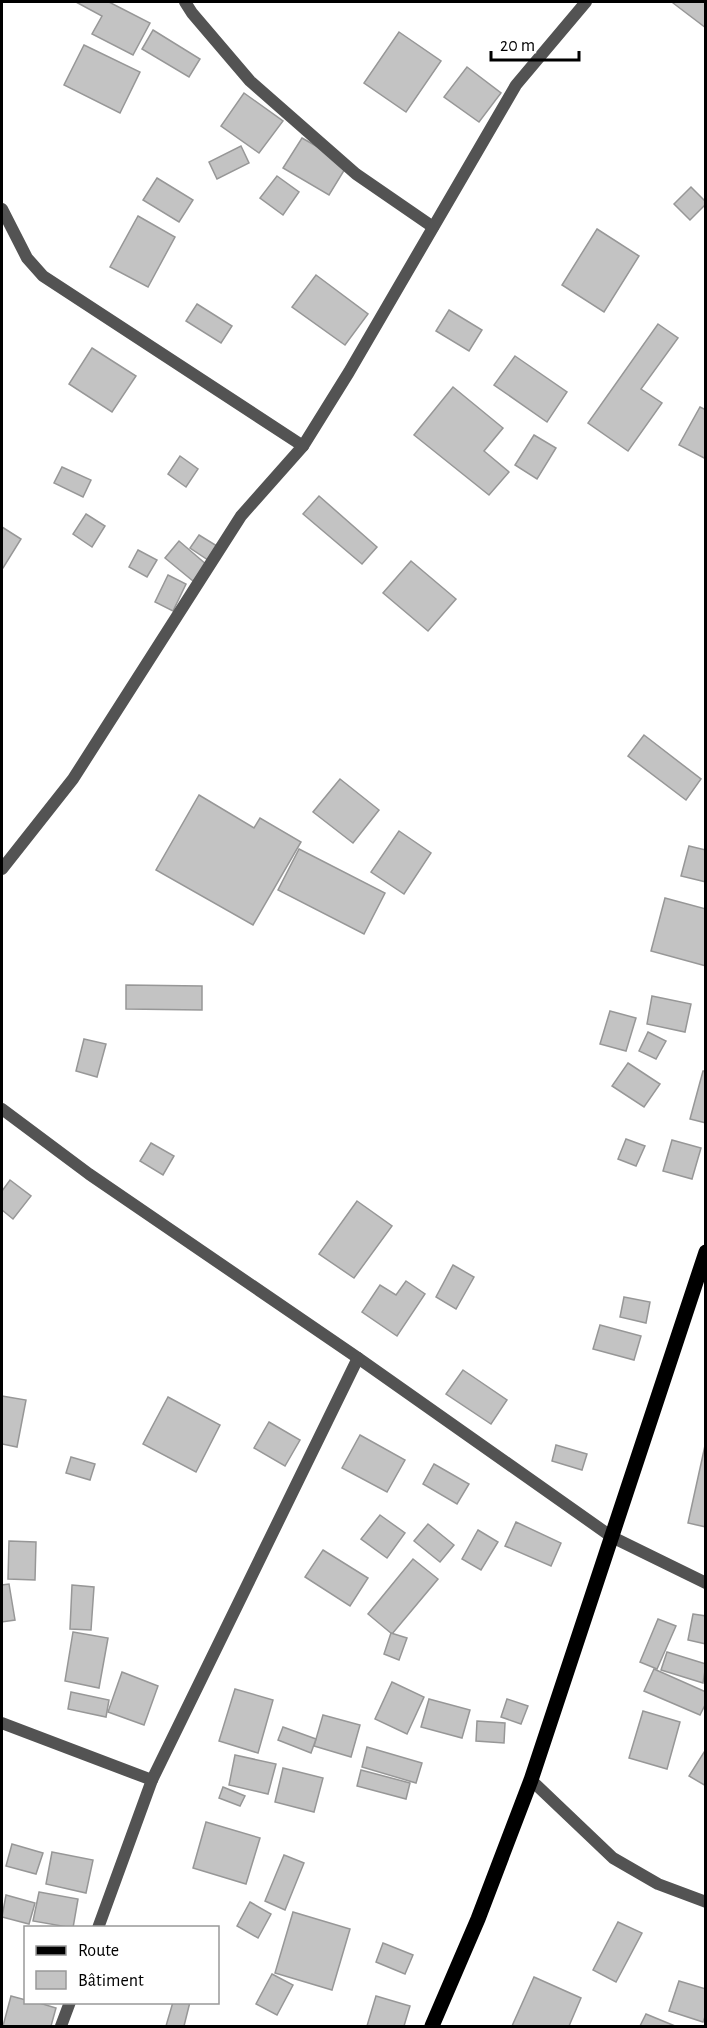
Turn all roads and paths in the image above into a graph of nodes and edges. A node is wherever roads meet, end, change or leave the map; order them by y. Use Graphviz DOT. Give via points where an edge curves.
graph roads {
  1 [pos="185,2"];
  2 [pos="586,2"];
  3 [pos="2,209"];
  4 [pos="433,227"];
  5 [pos="303,446"];
  6 [pos="2,869"];
  7 [pos="2,1109"];
  8 [pos="705,1252"];
  9 [pos="358,1358"];
  10 [pos="612,1537"];
  11 [pos="705,1583"];
  12 [pos="2,1723"];
  13 [pos="152,1780"];
  14 [pos="531,1780"];
  15 [pos="705,1902"];
  16 [pos="99,1926"];
  17 [pos="69,2004"];
  18 [pos="61,2026"];
  19 [pos="432,2026"];
  1 -- 4 [label="street" via="250,81 356,174"];
  2 -- 4 [label="street" via="516,85"];
  3 -- 5 [label="street" via="27,258 43,276"];
  4 -- 5 [label="street"];
  5 -- 6 [label="street" via="241,516 73,779"];
  7 -- 9 [label="street" via="89,1174"];
  8 -- 10 [label="main road"];
  9 -- 10 [label="street"];
  9 -- 13 [label="street"];
  10 -- 11 [label="street"];
  10 -- 14 [label="main road"];
  12 -- 13 [label="street"];
  13 -- 16 [label="street"];
  14 -- 15 [label="street" via="613,1858 658,1884"];
  14 -- 19 [label="main road"];
  17 -- 18 [label="street"];
}
